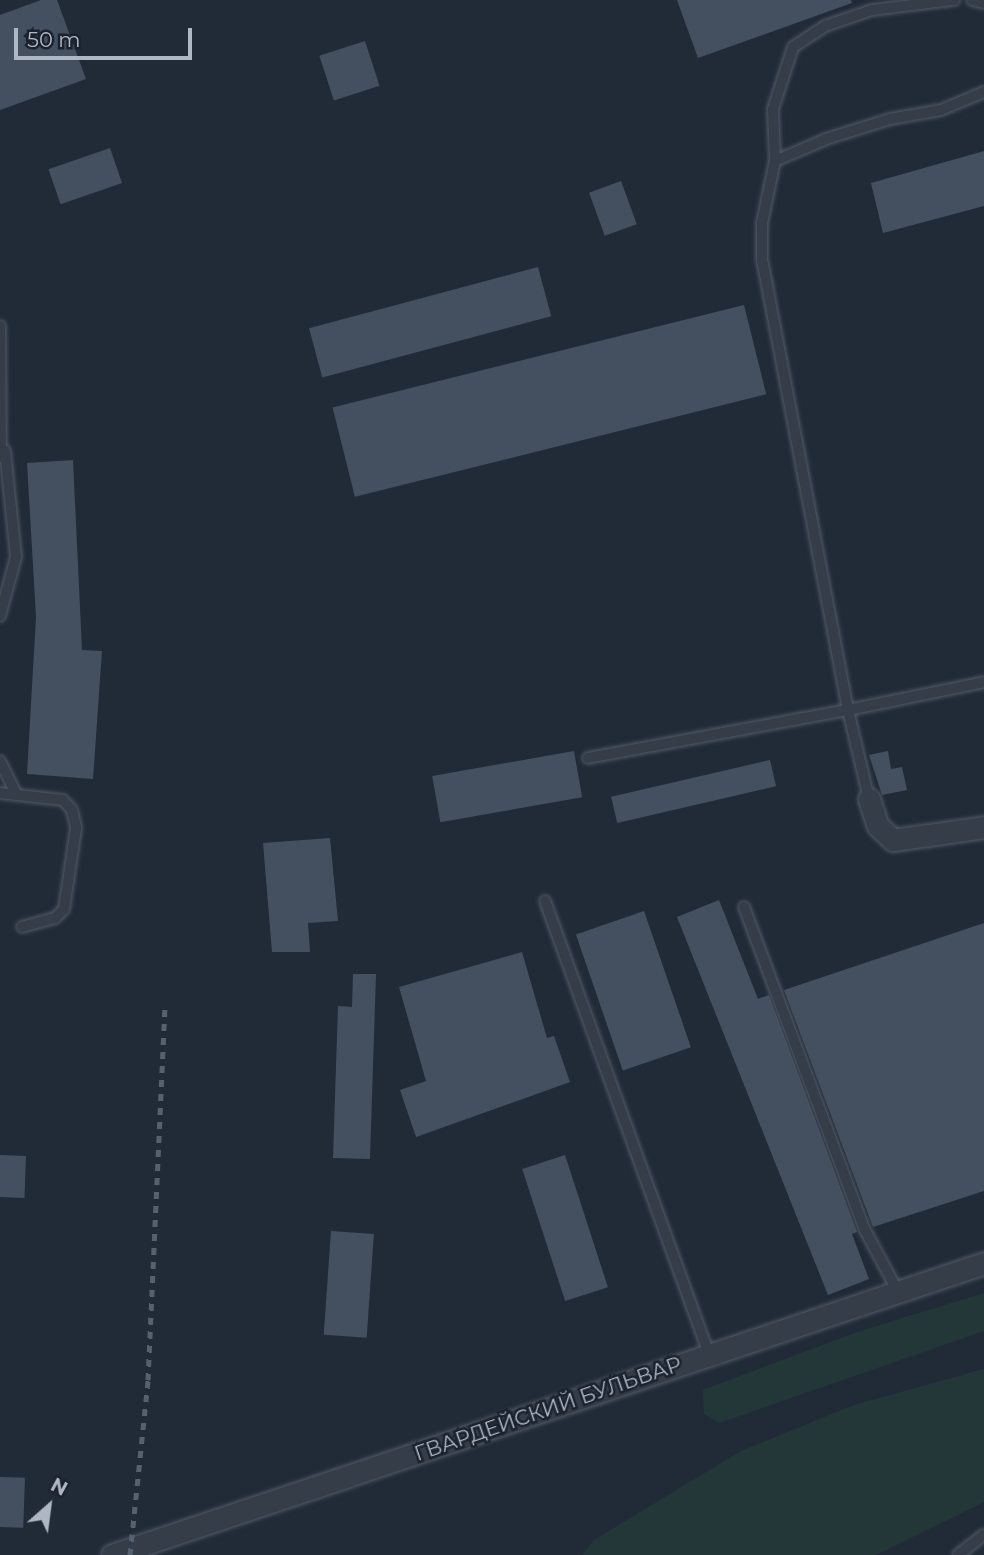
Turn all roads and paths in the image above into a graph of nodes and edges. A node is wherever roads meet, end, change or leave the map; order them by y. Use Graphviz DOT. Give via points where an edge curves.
graph roads {
  1 [pos="954,0"];
  2 [pos="972,0"];
  3 [pos="984,3"];
  4 [pos="984,92"];
  5 [pos="775,161"];
  6 [pos="0,326"];
  7 [pos="0,339"];
  8 [pos="2,455"];
  9 [pos="0,616"];
  10 [pos="984,682"];
  11 [pos="848,709"];
  12 [pos="588,758"];
  13 [pos="0,761"];
  14 [pos="15,792"];
  15 [pos="0,793"];
  16 [pos="869,799"];
  17 [pos="984,827"];
  18 [pos="545,901"];
  19 [pos="744,907"];
  20 [pos="22,927"];
  21 [pos="984,1263"];
  22 [pos="898,1292"];
  23 [pos="709,1355"];
  24 [pos="984,1535"];
  25 [pos="112,1555"];
  26 [pos="958,1555"];
  1 -- 5 [label="lane" via="872,10 825,26 793,47 772,109"];
  2 -- 3 [label="lane"];
  4 -- 5 [label="lane" via="941,110 839,135"];
  5 -- 11 [label="lane" via="762,223 762,261"];
  6 -- 7 [label="lane"];
  7 -- 8 [label="lane"];
  8 -- 9 [label="lane" via="16,557"];
  10 -- 11 [label="lane"];
  11 -- 12 [label="lane"];
  11 -- 16 [label="lane"];
  13 -- 14 [label="lane"];
  14 -- 15 [label="lane"];
  14 -- 20 [label="lane" via="63,800 72,810 76,828 64,909 55,918"];
  16 -- 17 [label="street" via="877,826 894,840"];
  18 -- 23 [label="lane"];
  19 -- 22 [label="lane" via="865,1230"];
  21 -- 22 [label="street, ГВАРДЕЙСКИЙ БУЛЬВАР"];
  22 -- 23 [label="street, ГВАРДЕЙСКИЙ БУЛЬВАР"];
  23 -- 25 [label="street, ГВАРДЕЙСКИЙ БУЛЬВАР"];
  24 -- 26 [label="lane"];
}
